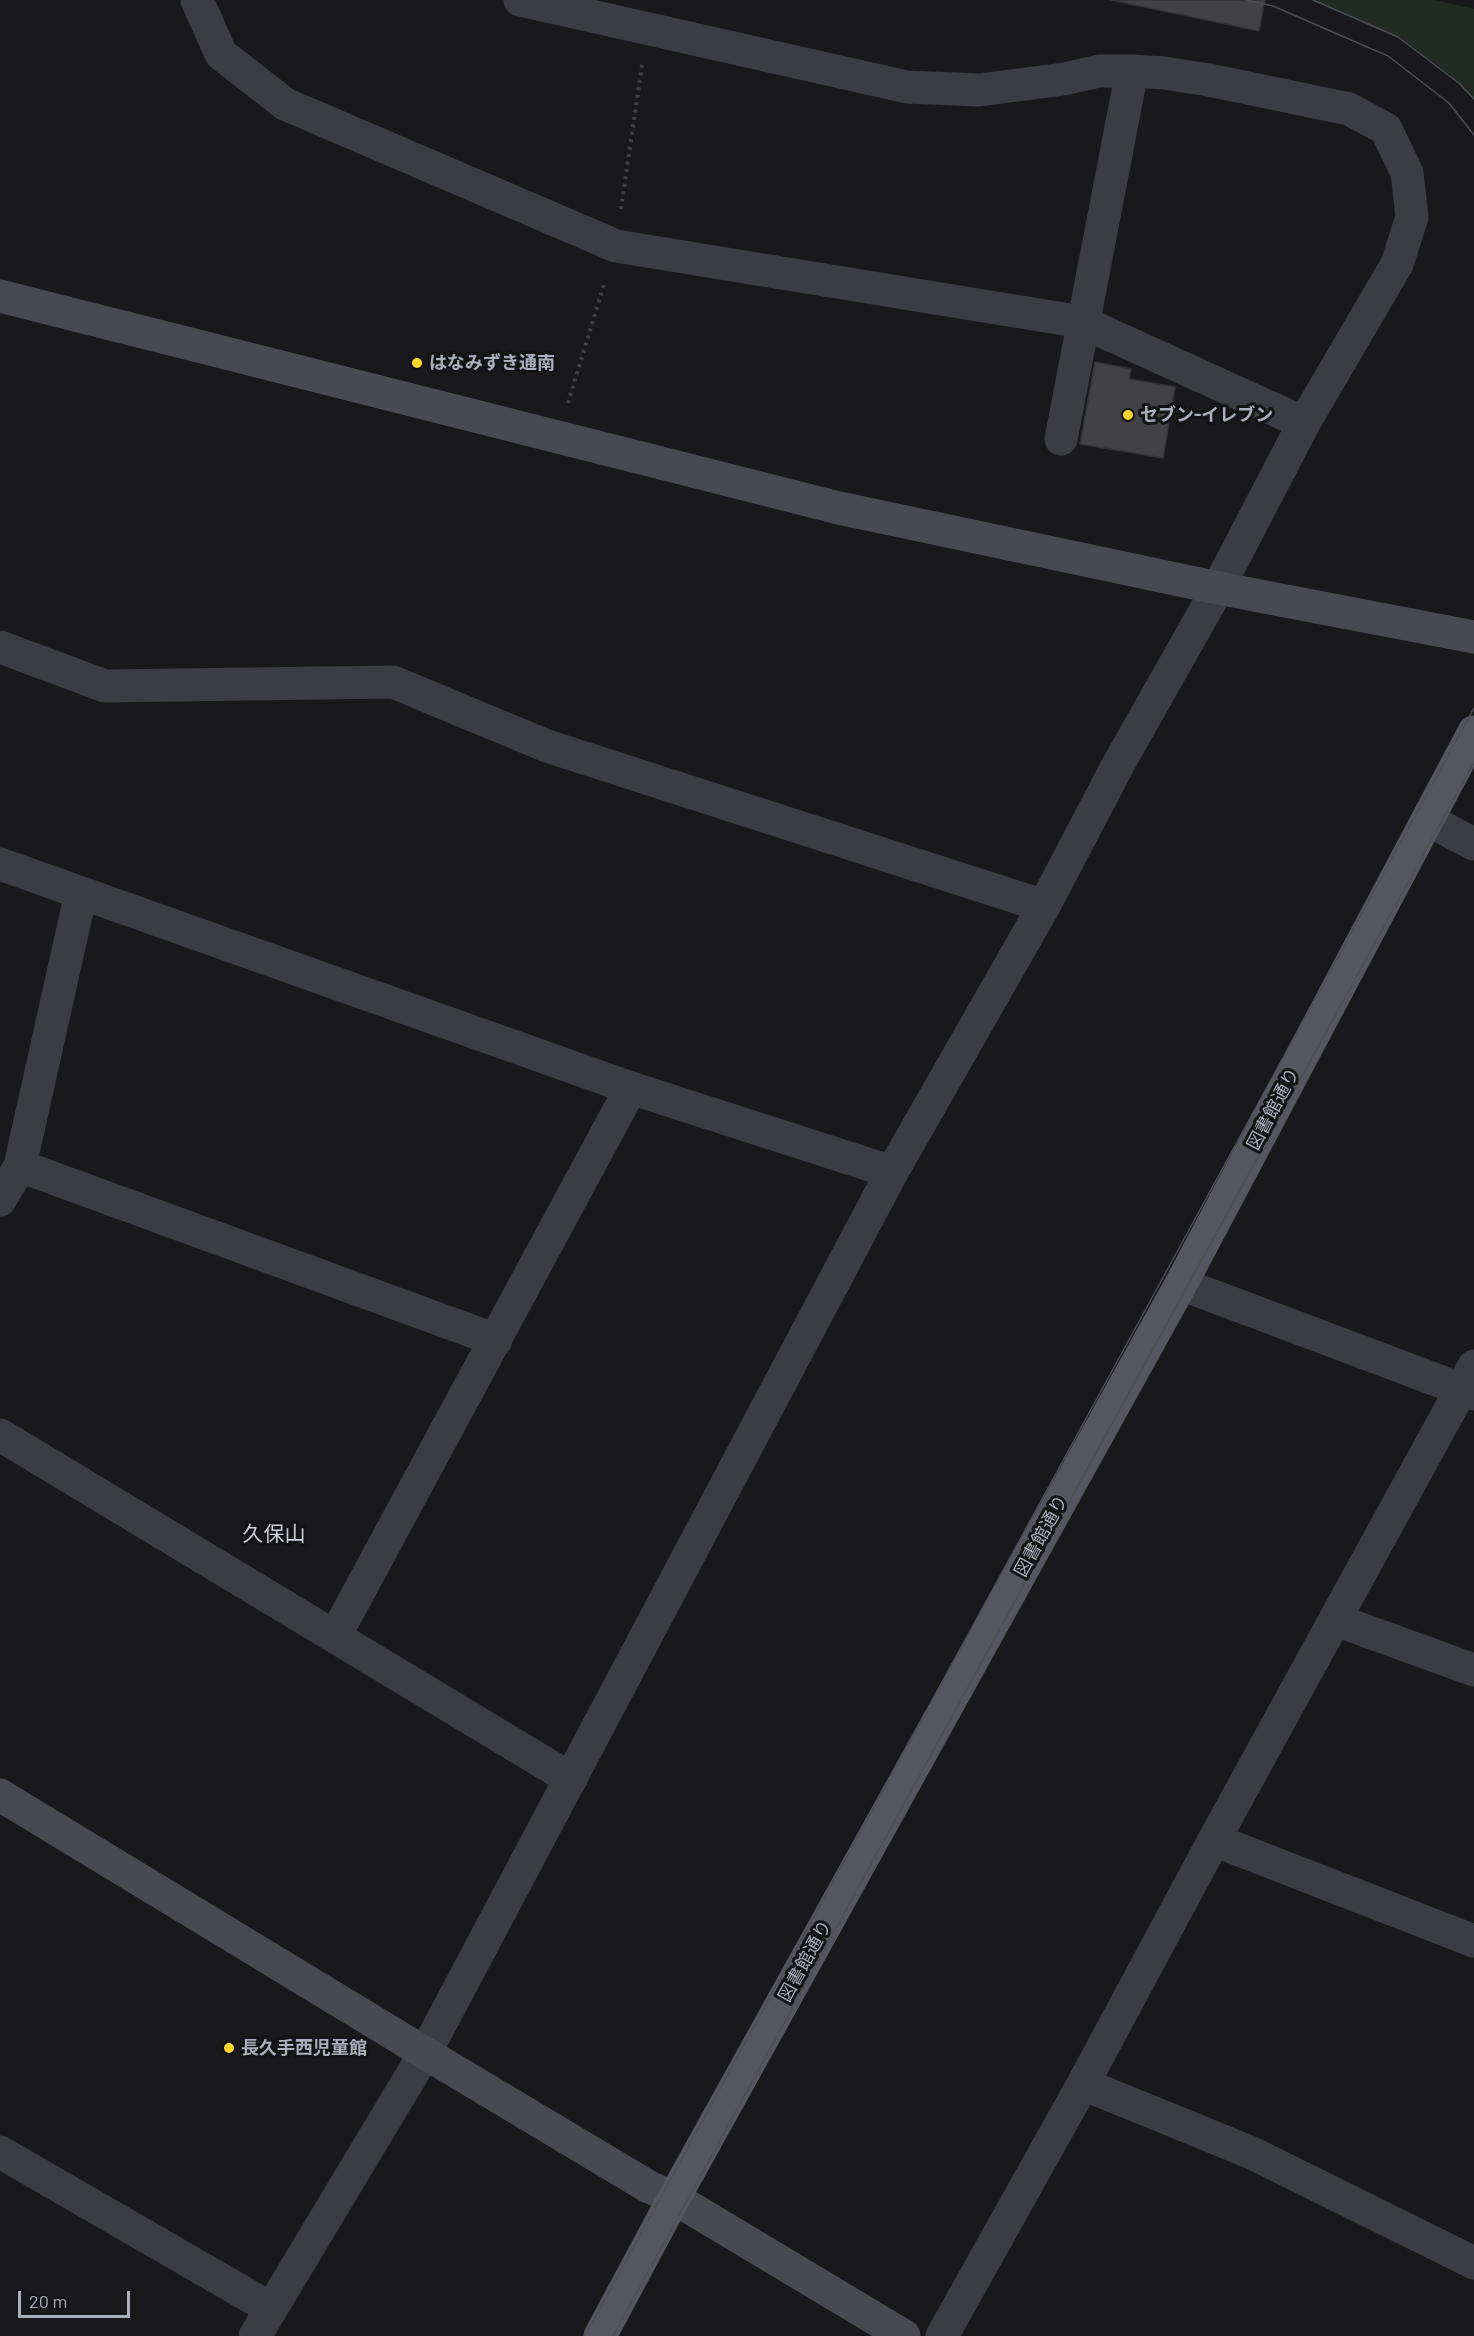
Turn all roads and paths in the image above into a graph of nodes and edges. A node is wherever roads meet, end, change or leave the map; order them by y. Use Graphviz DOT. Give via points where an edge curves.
graph roads {
  1 [pos="197,0"];
  2 [pos="520,0"];
  3 [pos="1132,71"];
  4 [pos="0,296"];
  5 [pos="1082,322"];
  6 [pos="1304,423"];
  7 [pos="1061,439"];
  8 [pos="1218,588"];
  9 [pos="1474,637"];
  10 [pos="0,647"];
  11 [pos="1474,732"];
  12 [pos="1428,820"];
  13 [pos="1474,844"];
  14 [pos="0,864"];
  15 [pos="81,893"];
  16 [pos="1044,906"];
  17 [pos="632,1088"];
  18 [pos="20,1166"];
  19 [pos="892,1172"];
  20 [pos="0,1200"];
  21 [pos="1180,1284"];
  22 [pos="496,1340"];
  23 [pos="1470,1383"];
  24 [pos="0,1435"];
  25 [pos="1336,1620"];
  26 [pos="335,1636"];
  27 [pos="1474,1670"];
  28 [pos="571,1779"];
  29 [pos="0,1795"];
  30 [pos="1214,1840"];
  31 [pos="1474,1941"];
  32 [pos="425,2053"];
  33 [pos="1083,2084"];
  34 [pos="0,2152"];
  35 [pos="674,2198"];
  36 [pos="1474,2263"];
  37 [pos="270,2308"];
  38 [pos="255,2336"];
  39 [pos="600,2336"];
  40 [pos="904,2336"];
  41 [pos="942,2336"];
  1 -- 5 [label="street" via="221,54 285,104 616,246"];
  2 -- 3 [label="street" via="907,87 979,90 1099,71"];
  3 -- 5 [label="street"];
  3 -- 6 [label="street" via="1209,80 1349,109 1386,129 1407,173 1412,217 1397,264"];
  4 -- 8 [label="street" via="839,508"];
  5 -- 6 [label="street"];
  5 -- 7 [label="street"];
  6 -- 8 [label="street"];
  8 -- 9 [label="street"];
  8 -- 16 [label="street"];
  10 -- 16 [label="street" via="105,686 393,682 547,746"];
  11 -- 12 [label="main road, 図書館通り"];
  12 -- 13 [label="street"];
  12 -- 21 [label="main road, 図書館通り"];
  14 -- 15 [label="street"];
  15 -- 17 [label="street"];
  15 -- 18 [label="street"];
  16 -- 19 [label="street"];
  17 -- 19 [label="street"];
  17 -- 22 [label="street"];
  18 -- 20 [label="street"];
  18 -- 22 [label="street"];
  19 -- 28 [label="street"];
  21 -- 23 [label="street"];
  21 -- 35 [label="main road, 図書館通り"];
  22 -- 26 [label="street"];
  23 -- 25 [label="street"];
  24 -- 26 [label="street"];
  25 -- 27 [label="street"];
  25 -- 30 [label="street"];
  26 -- 28 [label="street"];
  28 -- 32 [label="street"];
  29 -- 32 [label="street"];
  30 -- 31 [label="street"];
  30 -- 33 [label="street"];
  32 -- 35 [label="street" via="649,2187"];
  32 -- 37 [label="street"];
  33 -- 36 [label="street" via="1252,2153"];
  33 -- 41 [label="street"];
  34 -- 37 [label="street"];
  35 -- 39 [label="main road, 図書館通り"];
  35 -- 40 [label="street"];
  37 -- 38 [label="street"];
}
